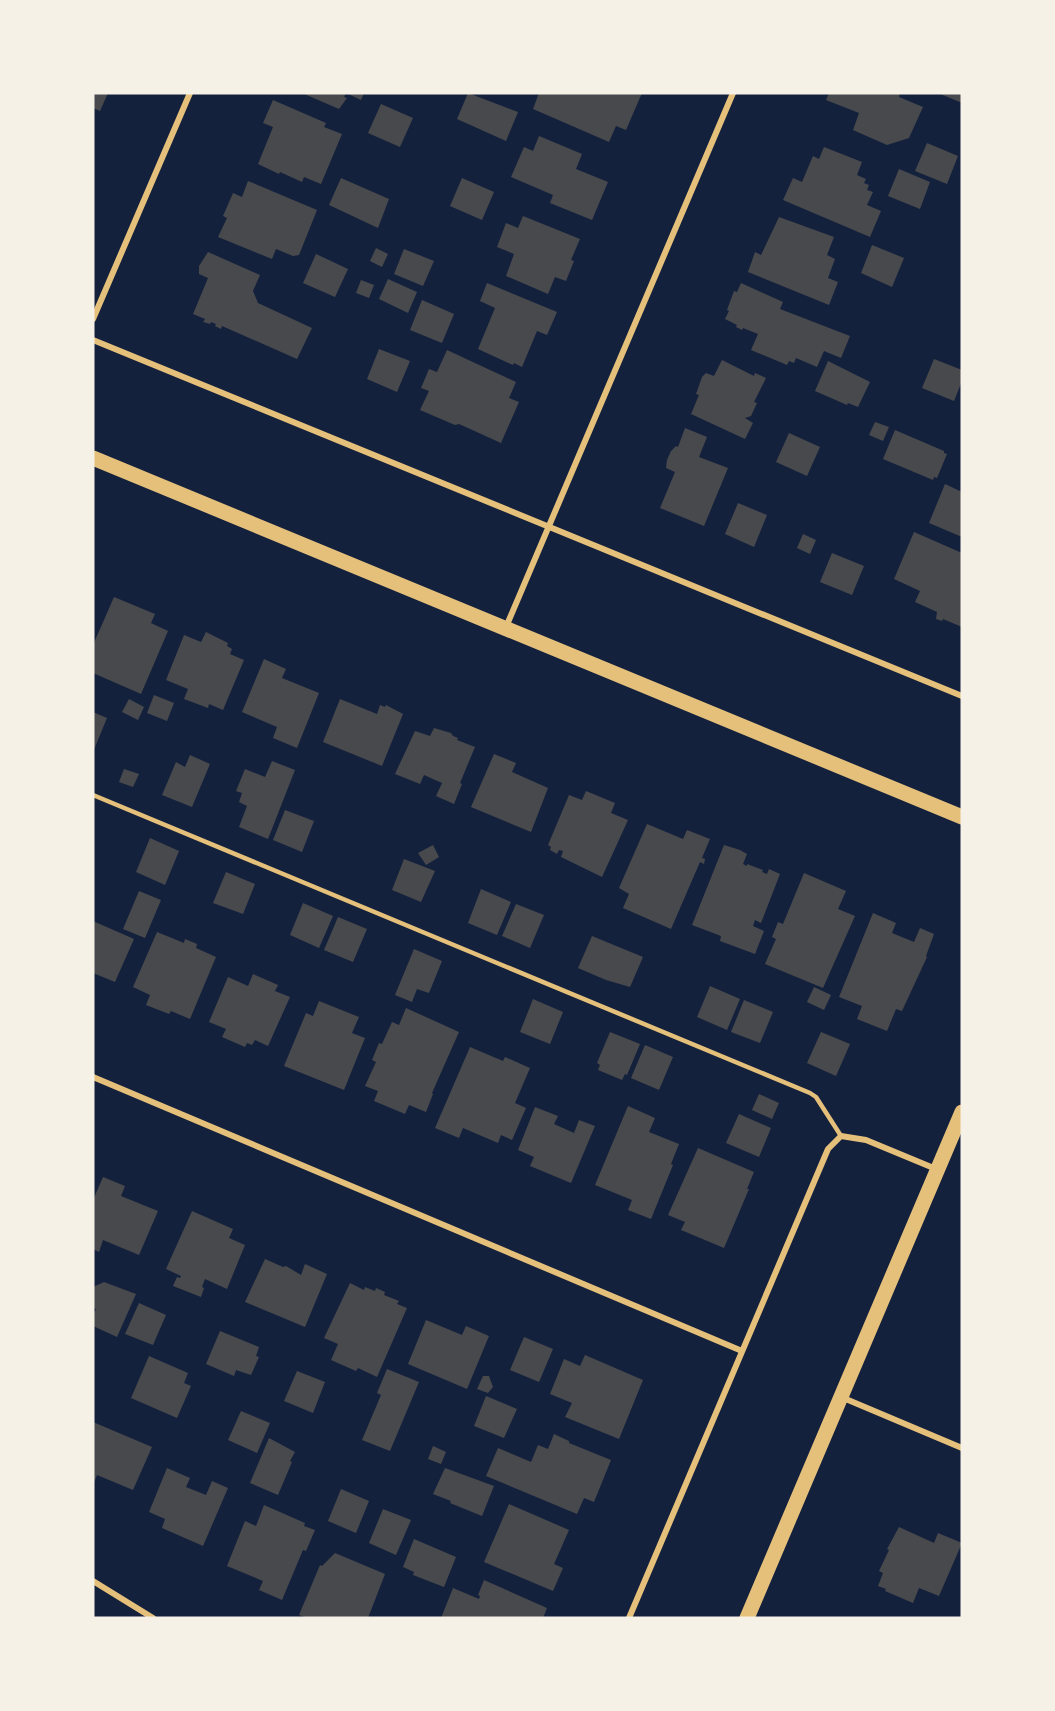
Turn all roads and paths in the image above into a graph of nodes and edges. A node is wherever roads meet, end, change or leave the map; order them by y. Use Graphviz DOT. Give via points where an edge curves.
graph roads {
  1 [pos="190,93"];
  2 [pos="733,93"];
  3 [pos="93,319"];
  4 [pos="93,340"];
  5 [pos="93,458"];
  6 [pos="549,527"];
  7 [pos="506,627"];
  8 [pos="962,696"];
  9 [pos="93,795"];
  10 [pos="962,817"];
  11 [pos="93,1077"];
  12 [pos="962,1112"];
  13 [pos="841,1136"];
  14 [pos="937,1170"];
  15 [pos="742,1351"];
  16 [pos="841,1397"];
  17 [pos="962,1448"];
  18 [pos="93,1581"];
  19 [pos="153,1618"];
  20 [pos="629,1618"];
  21 [pos="747,1618"];
  1 -- 3 [label="street"];
  2 -- 6 [label="street"];
  4 -- 6 [label="street"];
  5 -- 7 [label="main road"];
  6 -- 7 [label="street"];
  6 -- 8 [label="street"];
  7 -- 10 [label="main road"];
  9 -- 13 [label="lane" via="810,1093"];
  11 -- 15 [label="street"];
  12 -- 14 [label="main road"];
  13 -- 14 [label="street" via="866,1140"];
  13 -- 15 [label="street" via="828,1149"];
  14 -- 16 [label="main road"];
  15 -- 20 [label="street"];
  16 -- 17 [label="street"];
  16 -- 21 [label="main road"];
  18 -- 19 [label="street"];
}
